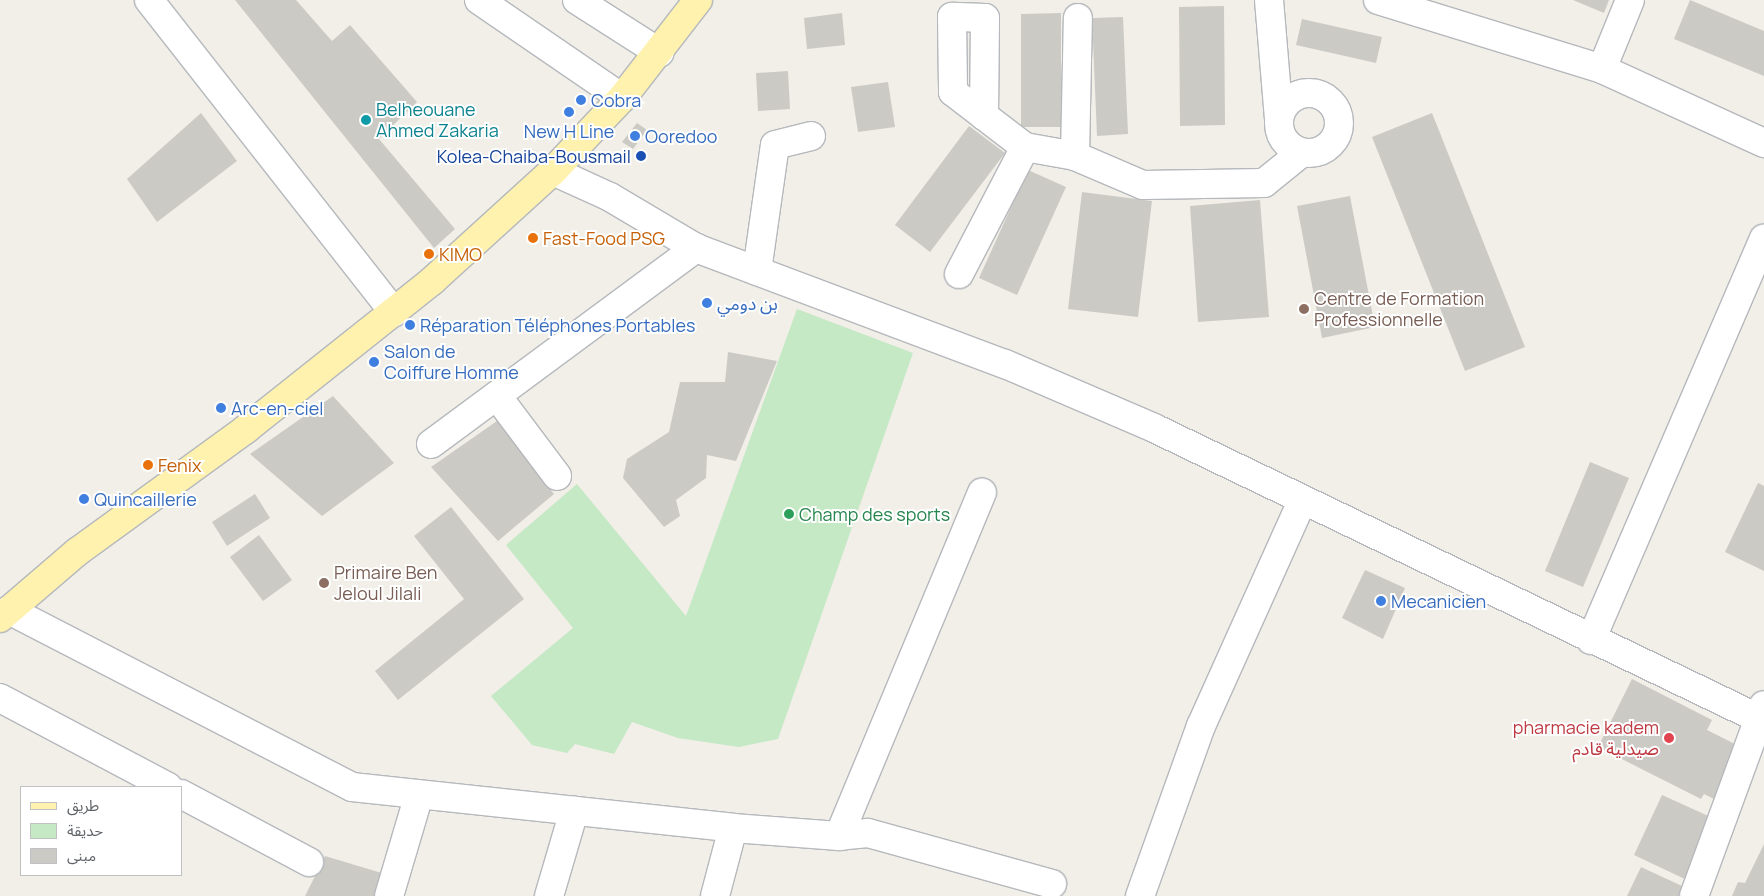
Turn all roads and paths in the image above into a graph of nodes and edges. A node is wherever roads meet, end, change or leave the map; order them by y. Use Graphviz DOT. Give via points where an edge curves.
graph roads {
  1 [pos="149,0"];
  2 [pos="479,0"];
  3 [pos="577,0"];
  4 [pos="698,0"];
  5 [pos="1269,0"];
  6 [pos="1378,0"];
  7 [pos="1630,0"];
  8 [pos="1414,6"];
  9 [pos="1078,18"];
  10 [pos="660,53"];
  11 [pos="1602,69"];
  12 [pos="1278,79"];
  13 [pos="1302,94"];
  14 [pos="622,98"];
  15 [pos="984,116"];
  16 [pos="1279,127"];
  17 [pos="811,136"];
  18 [pos="1764,142"];
  19 [pos="1025,146"];
  20 [pos="1301,153"];
  21 [pos="1075,156"];
  22 [pos="553,171"];
  23 [pos="1264,183"];
  24 [pos="1764,239"];
  25 [pos="696,248"];
  26 [pos="757,271"];
  27 [pos="959,274"];
  28 [pos="394,313"];
  29 [pos="497,396"];
  30 [pos="431,444"];
  31 [pos="557,476"];
  32 [pos="982,493"];
  33 [pos="1302,501"];
  34 [pos="5,614"];
  35 [pos="1591,640"];
  36 [pos="0,698"];
  37 [pos="1762,715"];
  38 [pos="166,786"];
  39 [pos="182,795"];
  40 [pos="418,795"];
  41 [pos="574,811"];
  42 [pos="733,828"];
  43 [pos="839,836"];
  44 [pos="309,862"];
  45 [pos="1052,884"];
  46 [pos="389,896"];
  47 [pos="549,896"];
  48 [pos="714,896"];
  49 [pos="1140,896"];
  50 [pos="1694,896"];
  1 -- 28 [label="street"];
  2 -- 14 [label="street"];
  3 -- 10 [label="street"];
  4 -- 10 [label="main road"];
  5 -- 12 [label="street"];
  6 -- 8 [label="street"];
  7 -- 11 [label="street"];
  8 -- 11 [label="street"];
  9 -- 21 [label="street"];
  10 -- 14 [label="main road"];
  11 -- 18 [label="street"];
  12 -- 13 [label="street" via="1288,89"];
  12 -- 16 [label="street"];
  13 -- 16 [label="street" via="1289,100"];
  13 -- 20 [label="street" via="1316,94 1329,100 1339,120 1337,134 1328,146 1316,153"];
  14 -- 22 [label="main road"];
  15 -- 19 [label="street"];
  16 -- 20 [label="street" via="1288,146"];
  16 -- 23 [label="street" via="1280,156"];
  17 -- 26 [label="street" via="775,144"];
  19 -- 21 [label="street"];
  19 -- 27 [label="street"];
  20 -- 23 [label="street"];
  21 -- 23 [label="street" via="1143,185"];
  22 -- 25 [label="street" via="610,197"];
  22 -- 28 [label="main road"];
  24 -- 35 [label="street"];
  25 -- 26 [label="street"];
  25 -- 29 [label="street"];
  26 -- 33 [label="street" via="1005,364 1154,428"];
  28 -- 34 [label="main road" via="238,435 77,552"];
  29 -- 30 [label="street"];
  29 -- 31 [label="street"];
  32 -- 43 [label="street"];
  33 -- 35 [label="street"];
  33 -- 49 [label="street" via="1201,726"];
  34 -- 40 [label="street" via="352,787"];
  35 -- 37 [label="street"];
  36 -- 38 [label="street"];
  37 -- 50 [label="street"];
  39 -- 44 [label="street"];
  40 -- 41 [label="street"];
  40 -- 46 [label="street"];
  41 -- 42 [label="street"];
  41 -- 47 [label="street"];
  42 -- 43 [label="street"];
  42 -- 48 [label="street"];
  43 -- 45 [label="street" via="868,833"];
}
